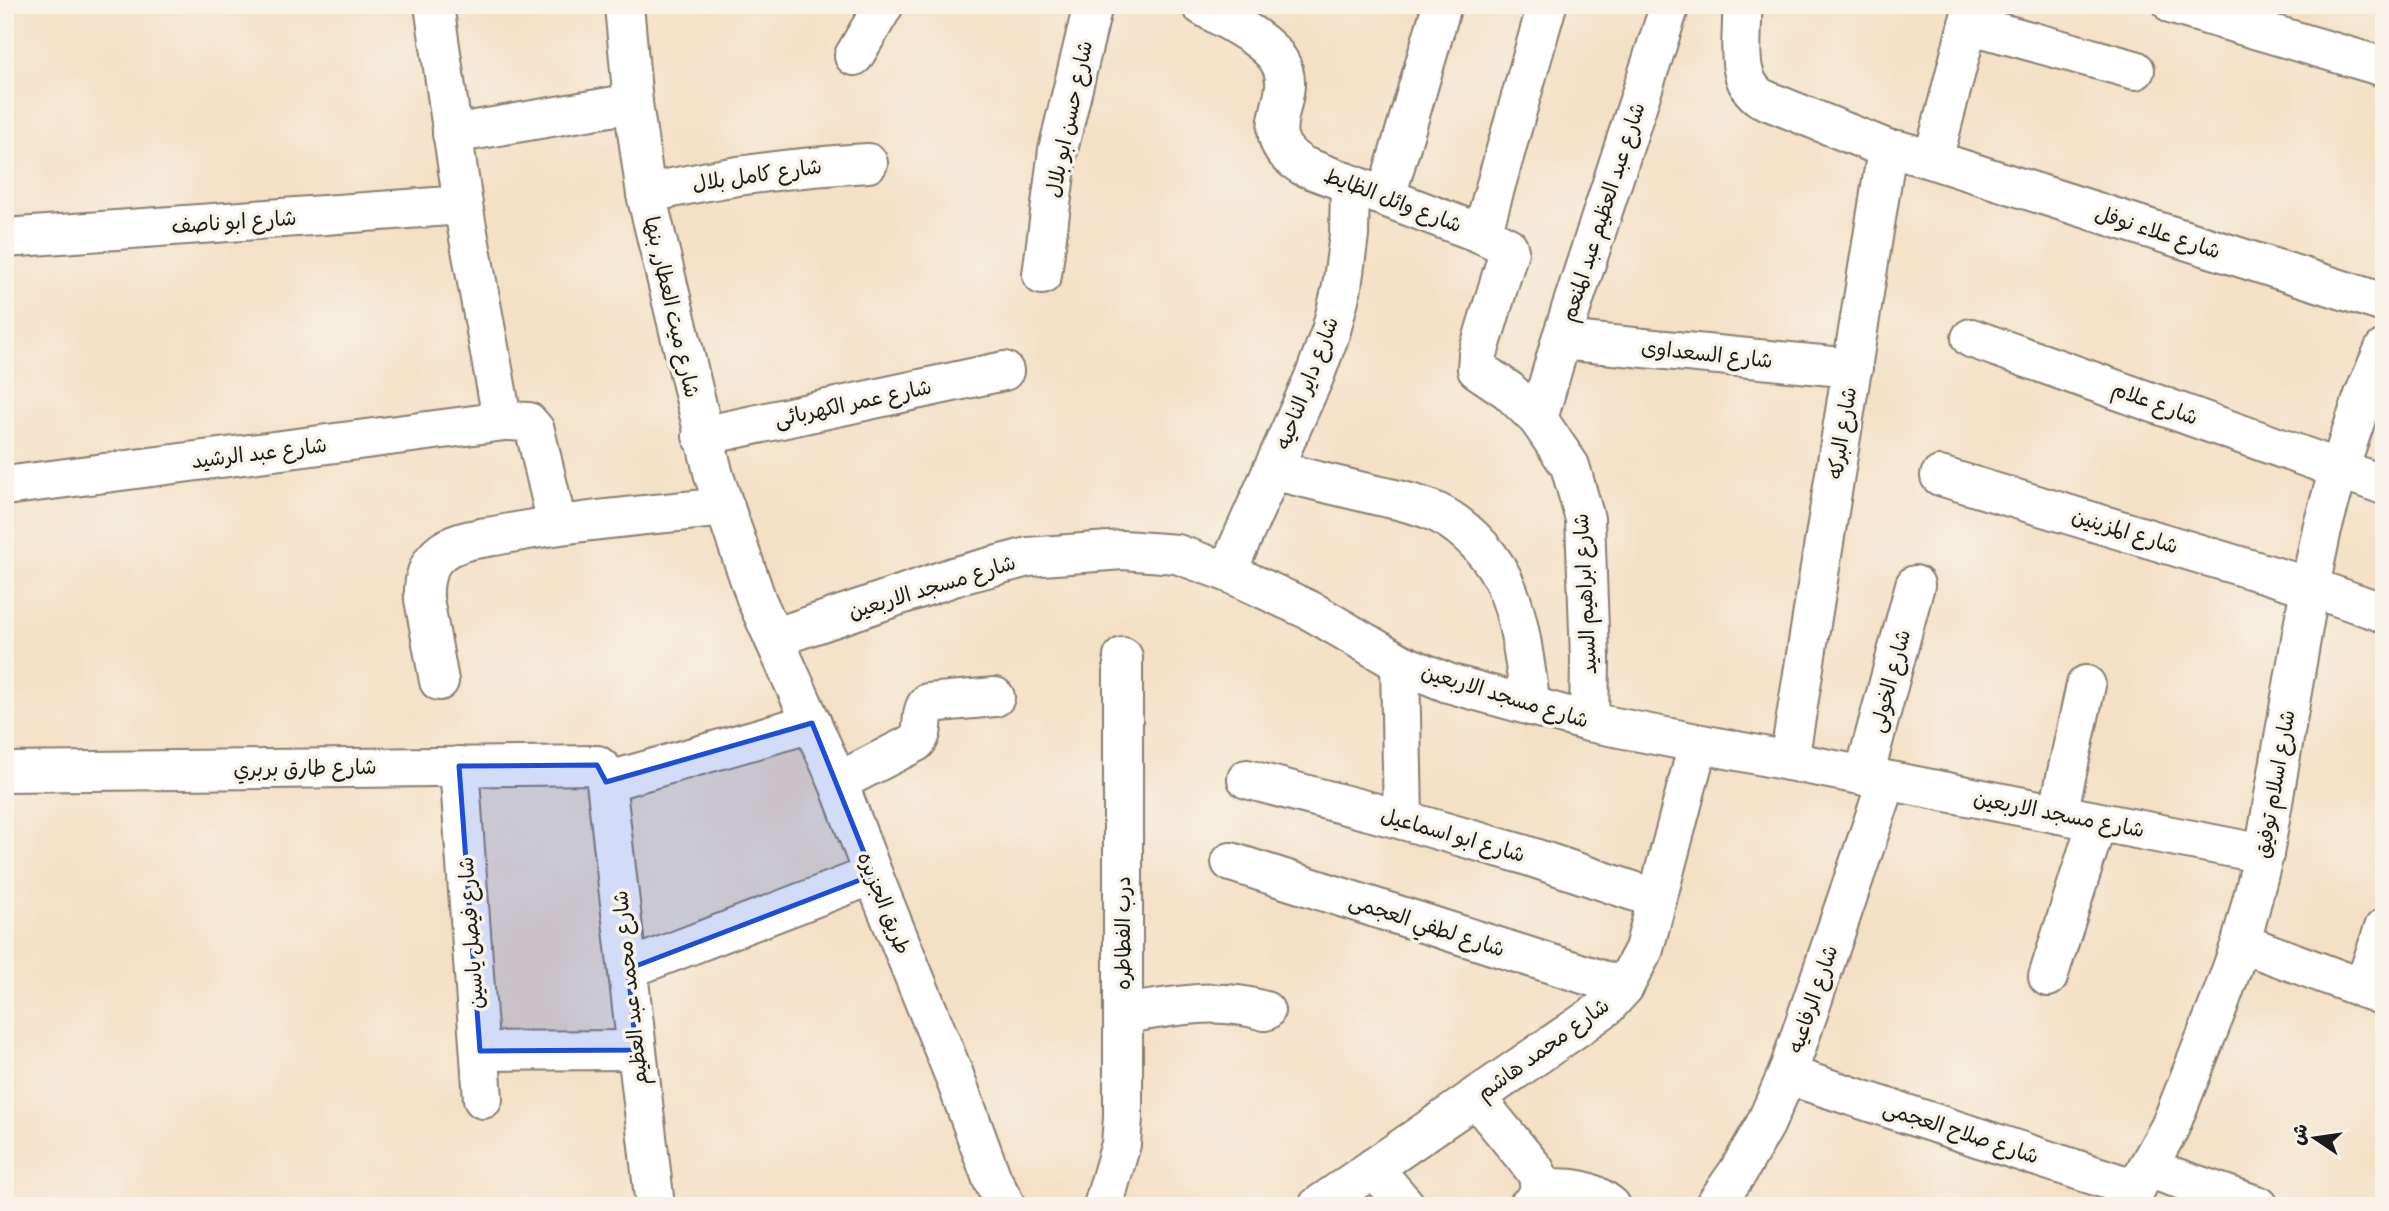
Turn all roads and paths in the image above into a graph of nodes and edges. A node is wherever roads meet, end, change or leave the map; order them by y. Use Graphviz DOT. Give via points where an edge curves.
graph roads {
  1 [pos="434,5"];
  2 [pos="624,5"];
  3 [pos="884,5"];
  4 [pos="1093,5"];
  5 [pos="1201,5"];
  6 [pos="1442,5"];
  7 [pos="1547,5"];
  8 [pos="1670,5"];
  9 [pos="1742,5"];
  10 [pos="2173,5"];
  11 [pos="1971,15"];
  12 [pos="854,57"];
  13 [pos="2384,68"];
  14 [pos="2136,69"];
  15 [pos="633,103"];
  16 [pos="452,134"];
  17 [pos="1890,150"];
  18 [pos="1933,160"];
  19 [pos="869,163"];
  20 [pos="1350,184"];
  21 [pos="646,194"];
  22 [pos="1386,197"];
  23 [pos="463,205"];
  24 [pos="1482,233"];
  25 [pos="5,238"];
  26 [pos="1042,275"];
  27 [pos="2384,303"];
  28 [pos="1971,338"];
  29 [pos="1561,340"];
  30 [pos="2384,349"];
  31 [pos="1853,368"];
  32 [pos="1004,371"];
  33 [pos="1538,419"];
  34 [pos="512,420"];
  35 [pos="702,436"];
  36 [pos="2339,469"];
  37 [pos="1272,470"];
  38 [pos="1940,476"];
  39 [pos="2384,485"];
  40 [pos="5,486"];
  41 [pos="725,507"];
  42 [pos="557,524"];
  43 [pos="1227,572"];
  44 [pos="1915,585"];
  45 [pos="2309,587"];
  46 [pos="757,601"];
  47 [pos="2384,613"];
  48 [pos="774,638"];
  49 [pos="1124,657"];
  50 [pos="1400,663"];
  51 [pos="439,681"];
  52 [pos="2086,685"];
  53 [pos="995,697"];
  54 [pos="1531,706"];
  55 [pos="1589,722"];
  56 [pos="812,723"];
  57 [pos="1698,744"];
  58 [pos="1789,761"];
  59 [pos="459,766"];
  60 [pos="5,772"];
  61 [pos="605,776"];
  62 [pos="1876,778"];
  63 [pos="1247,779"];
  64 [pos="838,782"];
  65 [pos="2058,814"];
  66 [pos="1402,820"];
  67 [pos="2097,822"];
  68 [pos="2264,854"];
  69 [pos="1231,862"];
  70 [pos="873,875"];
  71 [pos="1657,899"];
  72 [pos="2384,928"];
  73 [pos="2241,943"];
  74 [pos="628,970"];
  75 [pos="2048,977"];
  76 [pos="1624,988"];
  77 [pos="2373,993"];
  78 [pos="1265,1011"];
  79 [pos="1124,1014"];
  80 [pos="636,1050"];
  81 [pos="480,1051"];
  82 [pos="1787,1075"];
  83 [pos="1475,1097"];
  84 [pos="483,1099"];
  85 [pos="1373,1168"];
  86 [pos="2136,1187"];
  87 [pos="1534,1197"];
  88 [pos="655,1206"];
  89 [pos="1006,1206"];
  90 [pos="1103,1206"];
  91 [pos="1318,1206"];
  92 [pos="1406,1206"];
  93 [pos="1611,1206"];
  94 [pos="1714,1206"];
  95 [pos="2259,1206"];
  1 -- 16 [label="street"];
  2 -- 15 [label="street, شارع ميت العطار, بنها"];
  3 -- 12 [label="street"];
  4 -- 26 [label="street, شارع حسن ابو بلال" via="1058,150"];
  5 -- 20 [label="street, شارع وائل الظايط" via="1264,44 1278,59 1285,89 1277,132 1285,152 1303,166"];
  6 -- 22 [label="street"];
  7 -- 24 [label="street"];
  8 -- 29 [label="street, شارع عبد العظيم عبد المنعم"];
  9 -- 17 [label="street" via="1741,47 1750,91"];
  10 -- 13 [label="street"];
  11 -- 14 [label="street"];
  11 -- 18 [label="street"];
  15 -- 16 [label="street"];
  15 -- 21 [label="street, شارع ميت العطار, بنها"];
  16 -- 23 [label="street"];
  17 -- 18 [label="street"];
  17 -- 31 [label="street, شارع البركه"];
  18 -- 27 [label="street, شارع علاء نوفل"];
  19 -- 21 [label="street, شارع كامل بلال" via="756,172"];
  20 -- 22 [label="street, شارع وائل الظايط"];
  20 -- 37 [label="street, شارع داير الناحيه" via="1349,235 1331,331"];
  21 -- 35 [label="street, شارع ميت العطار, بنها"];
  22 -- 24 [label="street, شارع وائل الظايط"];
  23 -- 25 [label="street, شارع ابو ناصف"];
  23 -- 34 [label="street" via="501,413"];
  24 -- 33 [label="street, شارع ابراهيم السيد" via="1502,242 1509,251 1477,369"];
  28 -- 36 [label="street, شارع علام"];
  29 -- 31 [label="street, شارع السعداوى"];
  29 -- 33 [label="street, شارع عبد العظيم عبد المنعم"];
  30 -- 36 [label="street, شارع اسلام توفيق"];
  31 -- 58 [label="street, شارع البركه"];
  32 -- 35 [label="street, شارع عمر الكهربائى"];
  33 -- 55 [label="street, شارع ابراهيم السيد" via="1570,466 1585,519"];
  34 -- 40 [label="street, شارع عبد الرشيد"];
  34 -- 42 [label="street" via="528,422 535,430"];
  35 -- 41 [label="street, شارع ميت العطار, بنها"];
  36 -- 39 [label="street, شارع علام"];
  36 -- 45 [label="street, شارع اسلام توفيق"];
  37 -- 43 [label="street, شارع داير الناحيه"];
  37 -- 54 [label="street" via="1411,504 1438,513 1462,529 1484,550 1508,590"];
  38 -- 45 [label="street, شارع المزينين"];
  41 -- 42 [label="street"];
  41 -- 46 [label="street, شارع ميت العطار, بنها"];
  42 -- 51 [label="street" via="467,541 443,551 433,562 424,599"];
  43 -- 48 [label="street, شارع مسجد الاربعين" via="1177,554 1123,550 1028,557 956,576"];
  43 -- 50 [label="street, شارع مسجد الاربعين" via="1311,611"];
  44 -- 62 [label="street, شارع الخولى"];
  45 -- 47 [label="street, شارع المزينين"];
  45 -- 68 [label="street, شارع اسلام توفيق"];
  46 -- 48 [label="street, طريق الجزيره"];
  48 -- 56 [label="street, طريق الجزيره"];
  49 -- 79 [label="street, درب الفطاطره"];
  50 -- 54 [label="street, شارع مسجد الاربعين" via="1448,683"];
  50 -- 66 [label="street"];
  52 -- 65 [label="street"];
  53 -- 64 [label="street" via="928,703 923,711 923,733 916,742"];
  54 -- 55 [label="street, شارع مسجد الاربعين"];
  55 -- 57 [label="street, شارع مسجد الاربعين"];
  56 -- 61 [label="street"];
  56 -- 64 [label="street, طريق الجزيره"];
  57 -- 58 [label="street, شارع مسجد الاربعين"];
  57 -- 71 [label="street, شارع محمد هاشم"];
  58 -- 62 [label="street, شارع مسجد الاربعين"];
  59 -- 60 [label="street, شارع طارق بربري"];
  59 -- 61 [label="street, شارع طارق بربري" via="597,765"];
  59 -- 81 [label="street, شارع فيصل ياسين"];
  61 -- 74 [label="street, شارع محمد عبد العظيم"];
  62 -- 65 [label="street, شارع مسجد الاربعين"];
  62 -- 82 [label="street, شارع الرفاعيه"];
  63 -- 66 [label="street, شارع ابو اسماعيل"];
  64 -- 70 [label="street, طريق الجزيره"];
  65 -- 67 [label="street, شارع مسجد الاربعين"];
  66 -- 71 [label="street, شارع ابو اسماعيل"];
  67 -- 68 [label="street, شارع مسجد الاربعين"];
  67 -- 75 [label="street"];
  68 -- 73 [label="street, شارع اسلام توفيق"];
  69 -- 76 [label="street, شارع لطفي العجمى"];
  70 -- 74 [label="street"];
  70 -- 89 [label="street, طريق الجزيره"];
  71 -- 76 [label="street, شارع محمد هاشم" via="1644,949"];
  72 -- 77 [label="street"];
  73 -- 77 [label="street"];
  73 -- 86 [label="street, شارع اسلام توفيق" via="2169,1127"];
  74 -- 80 [label="street, شارع محمد عبد العظيم"];
  76 -- 83 [label="street, شارع محمد هاشم" via="1606,1007"];
  78 -- 79 [label="street" via="1211,1002"];
  79 -- 90 [label="street, درب الفطاطره" via="1121,1144"];
  80 -- 81 [label="street"];
  80 -- 88 [label="street, شارع محمد عبد العظيم"];
  81 -- 84 [label="street, شارع فيصل ياسين"];
  82 -- 86 [label="street, شارع صلاح العجمى"];
  82 -- 94 [label="street, شارع الرفاعيه" via="1765,1125"];
  83 -- 85 [label="street, شارع محمد هاشم"];
  83 -- 87 [label="street" via="1535,1170 1540,1179"];
  85 -- 91 [label="street, شارع محمد هاشم"];
  85 -- 92 [label="street"];
  86 -- 95 [label="street, شارع صلاح العجمى"];
  87 -- 93 [label="street" via="1580,1189"];
}
